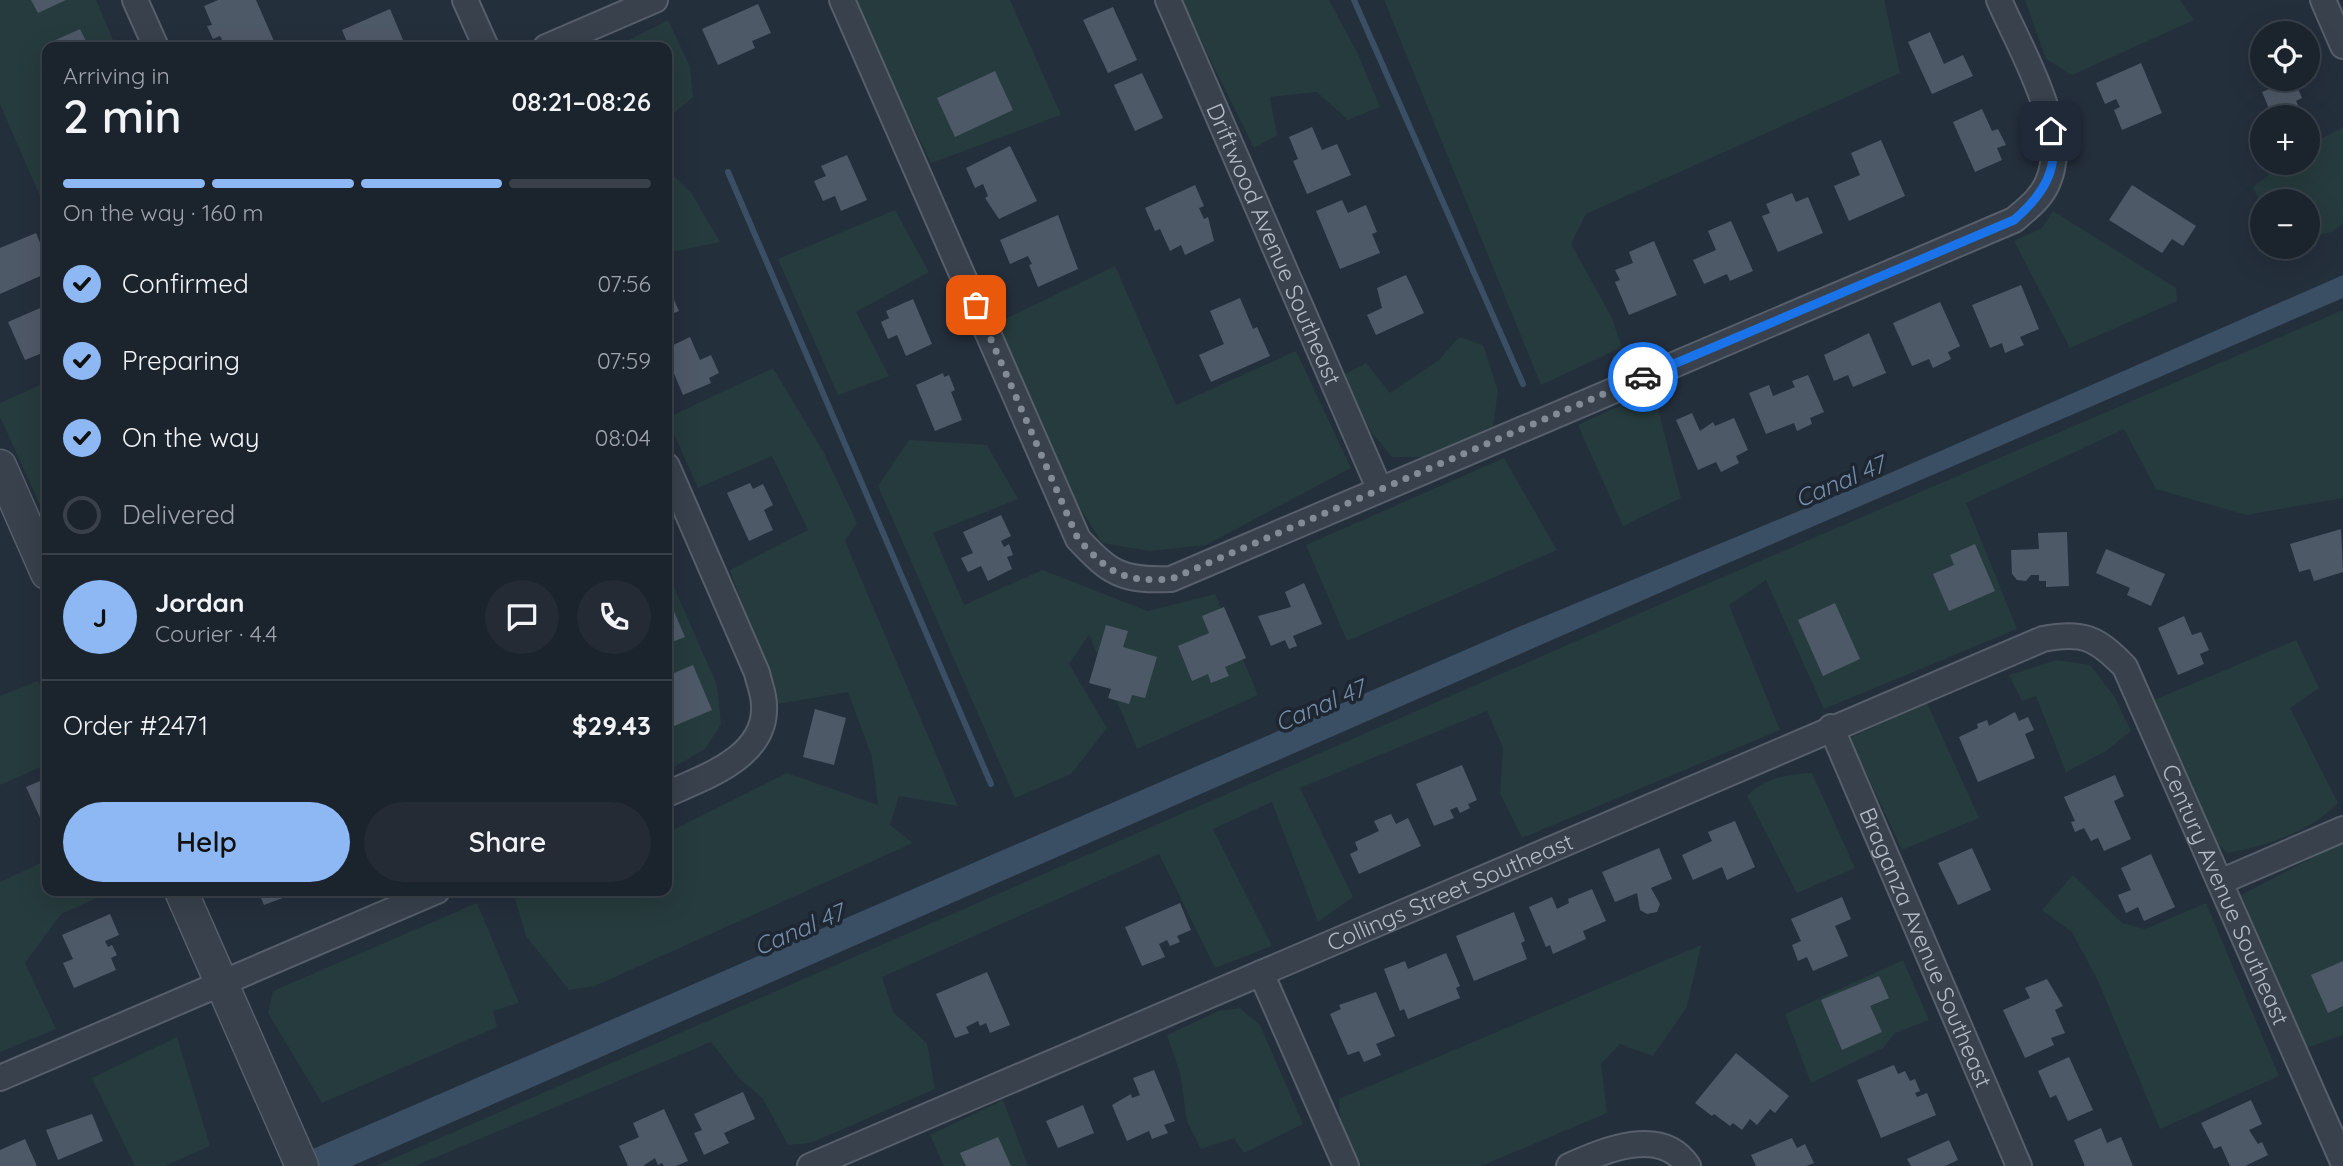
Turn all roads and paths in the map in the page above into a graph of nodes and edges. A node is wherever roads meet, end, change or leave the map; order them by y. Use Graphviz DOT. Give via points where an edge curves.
graph roads {
  1 [pos="135,0"];
  2 [pos="465,0"];
  3 [pos="655,0"];
  4 [pos="842,0"];
  5 [pos="1168,0"];
  6 [pos="1999,0"];
  7 [pos="2323,0"];
  8 [pos="154,42"];
  9 [pos="484,42"];
  10 [pos="558,42"];
  11 [pos="2343,46"];
  12 [pos="0,466"];
  13 [pos="672,478"];
  14 [pos="1380,488"];
  15 [pos="42,562"];
  16 [pos="2093,639"];
  17 [pos="1831,727"];
  18 [pos="672,792"];
  19 [pos="2343,829"];
  20 [pos="2220,882"];
  21 [pos="183,896"];
  22 [pos="425,896"];
  23 [pos="1261,973"];
  24 [pos="221,982"];
  25 [pos="0,1078"];
  26 [pos="2343,1162"];
  27 [pos="302,1166"];
  28 [pos="810,1166"];
  29 [pos="1346,1166"];
  30 [pos="1569,1166"];
  31 [pos="1688,1166"];
  32 [pos="2019,1166"];
  1 -- 8 [label="street"];
  2 -- 9 [label="street"];
  3 -- 10 [label="street"];
  4 -- 14 [label="street" via="1078,539 1100,562 1137,581 1171,579"];
  5 -- 14 [label="street, Driftwood Avenue Southeast"];
  6 -- 14 [label="street" via="2047,111 2055,147 2050,179 2036,201 2014,220"];
  7 -- 11 [label="street"];
  12 -- 15 [label="street"];
  13 -- 18 [label="street" via="757,673 764,705 760,730 742,755"];
  16 -- 17 [label="street, Collings Street Southeast" via="2067,634 2043,639"];
  16 -- 20 [label="street, Century Avenue Southeast" via="2125,667"];
  17 -- 23 [label="street, Collings Street Southeast"];
  17 -- 32 [label="street, Braganza Avenue Southeast"];
  19 -- 20 [label="street"];
  20 -- 26 [label="street, Century Avenue Southeast"];
  21 -- 24 [label="street"];
  22 -- 24 [label="street"];
  23 -- 28 [label="street, Collings Street Southeast"];
  23 -- 29 [label="street"];
  24 -- 25 [label="street"];
  24 -- 27 [label="street"];
  30 -- 31 [label="street" via="1635,1143 1663,1148"];
}
